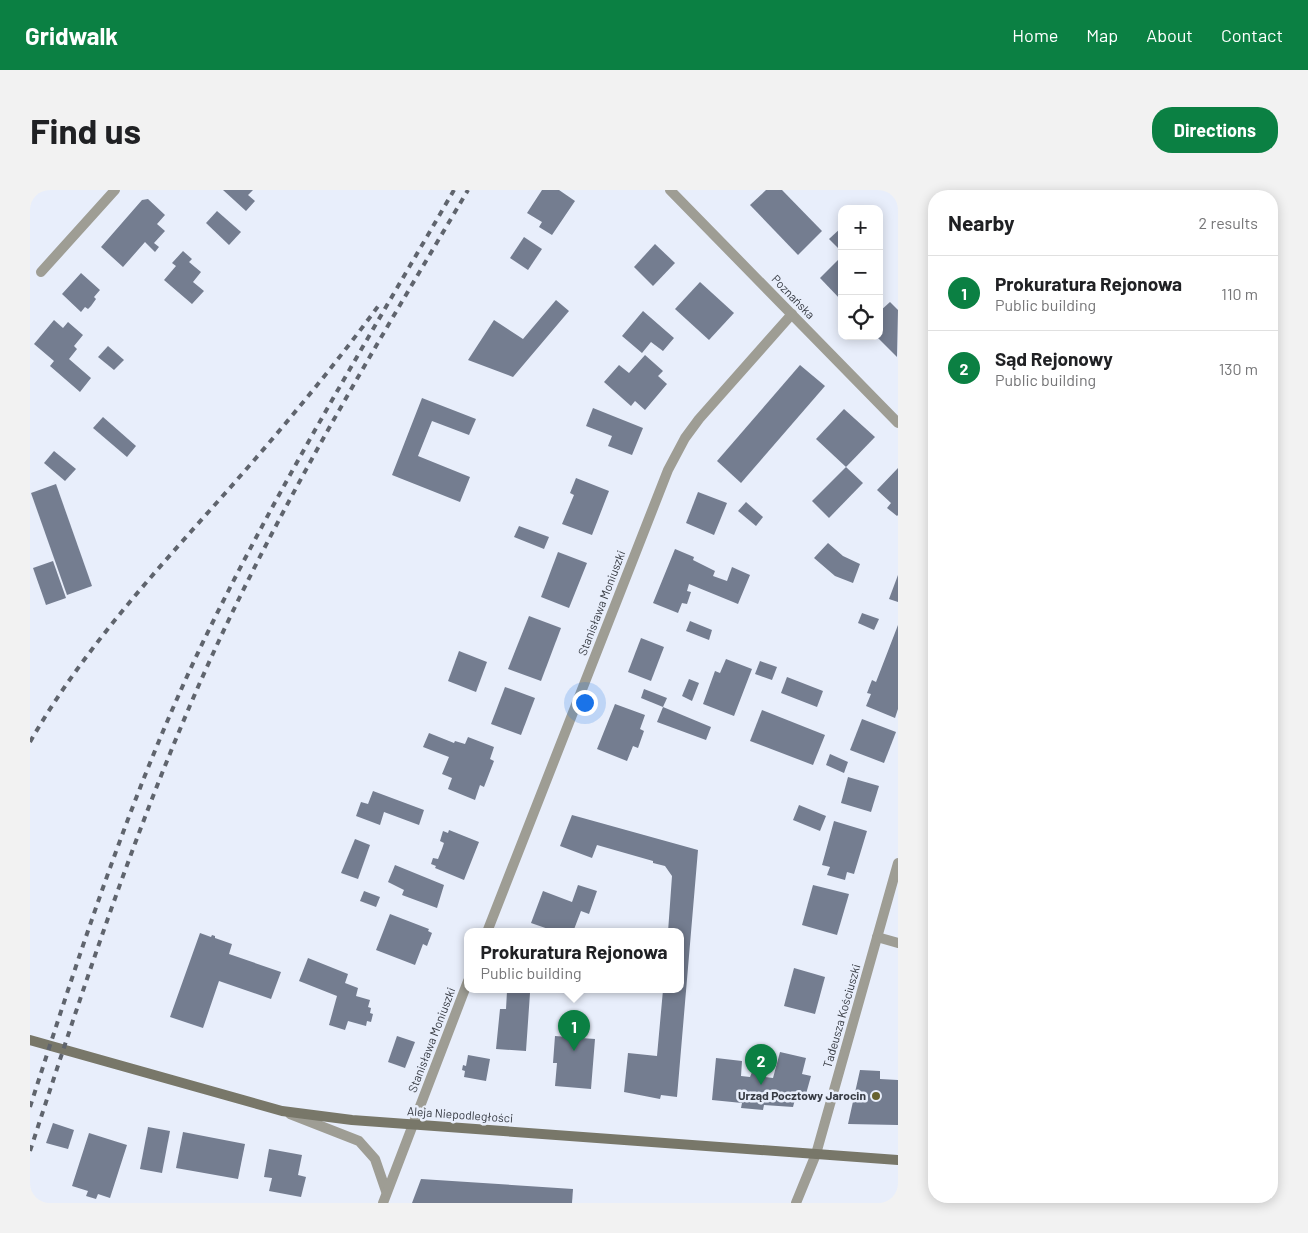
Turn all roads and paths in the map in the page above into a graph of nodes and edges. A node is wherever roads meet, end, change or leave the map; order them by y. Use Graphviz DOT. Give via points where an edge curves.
graph roads {
  1 [pos="115,190"];
  2 [pos="670,190"];
  3 [pos="41,272"];
  4 [pos="792,314"];
  5 [pos="898,422"];
  6 [pos="898,863"];
  7 [pos="489,928"];
  8 [pos="877,937"];
  9 [pos="898,943"];
  10 [pos="464,991"];
  11 [pos="30,1040"];
  12 [pos="282,1111"];
  13 [pos="413,1124"];
  14 [pos="816,1154"];
  15 [pos="898,1160"];
  16 [pos="386,1191"];
  17 [pos="383,1203"];
  18 [pos="796,1203"];
  1 -- 3 [label="street"];
  2 -- 4 [label="street, Poznańska"];
  4 -- 5 [label="street, Poznańska"];
  4 -- 7 [label="street, Stanisława Moniuszki" via="699,419 684,438 668,470"];
  6 -- 8 [label="street, Tadeusza Kościuszki"];
  8 -- 9 [label="street"];
  8 -- 14 [label="street, Tadeusza Kościuszki"];
  10 -- 13 [label="street, Stanisława Moniuszki"];
  11 -- 12 [label="main road, Aleja Niepodległości"];
  12 -- 13 [label="main road, Aleja Niepodległości"];
  12 -- 16 [label="street" via="359,1141 375,1159"];
  13 -- 14 [label="main road, Aleja Niepodległości"];
  13 -- 16 [label="street, Stanisława Moniuszki"];
  14 -- 15 [label="main road, Aleja Niepodległości"];
  14 -- 18 [label="street, Tadeusza Kościuszki"];
  16 -- 17 [label="street, Stanisława Moniuszki"];
}
